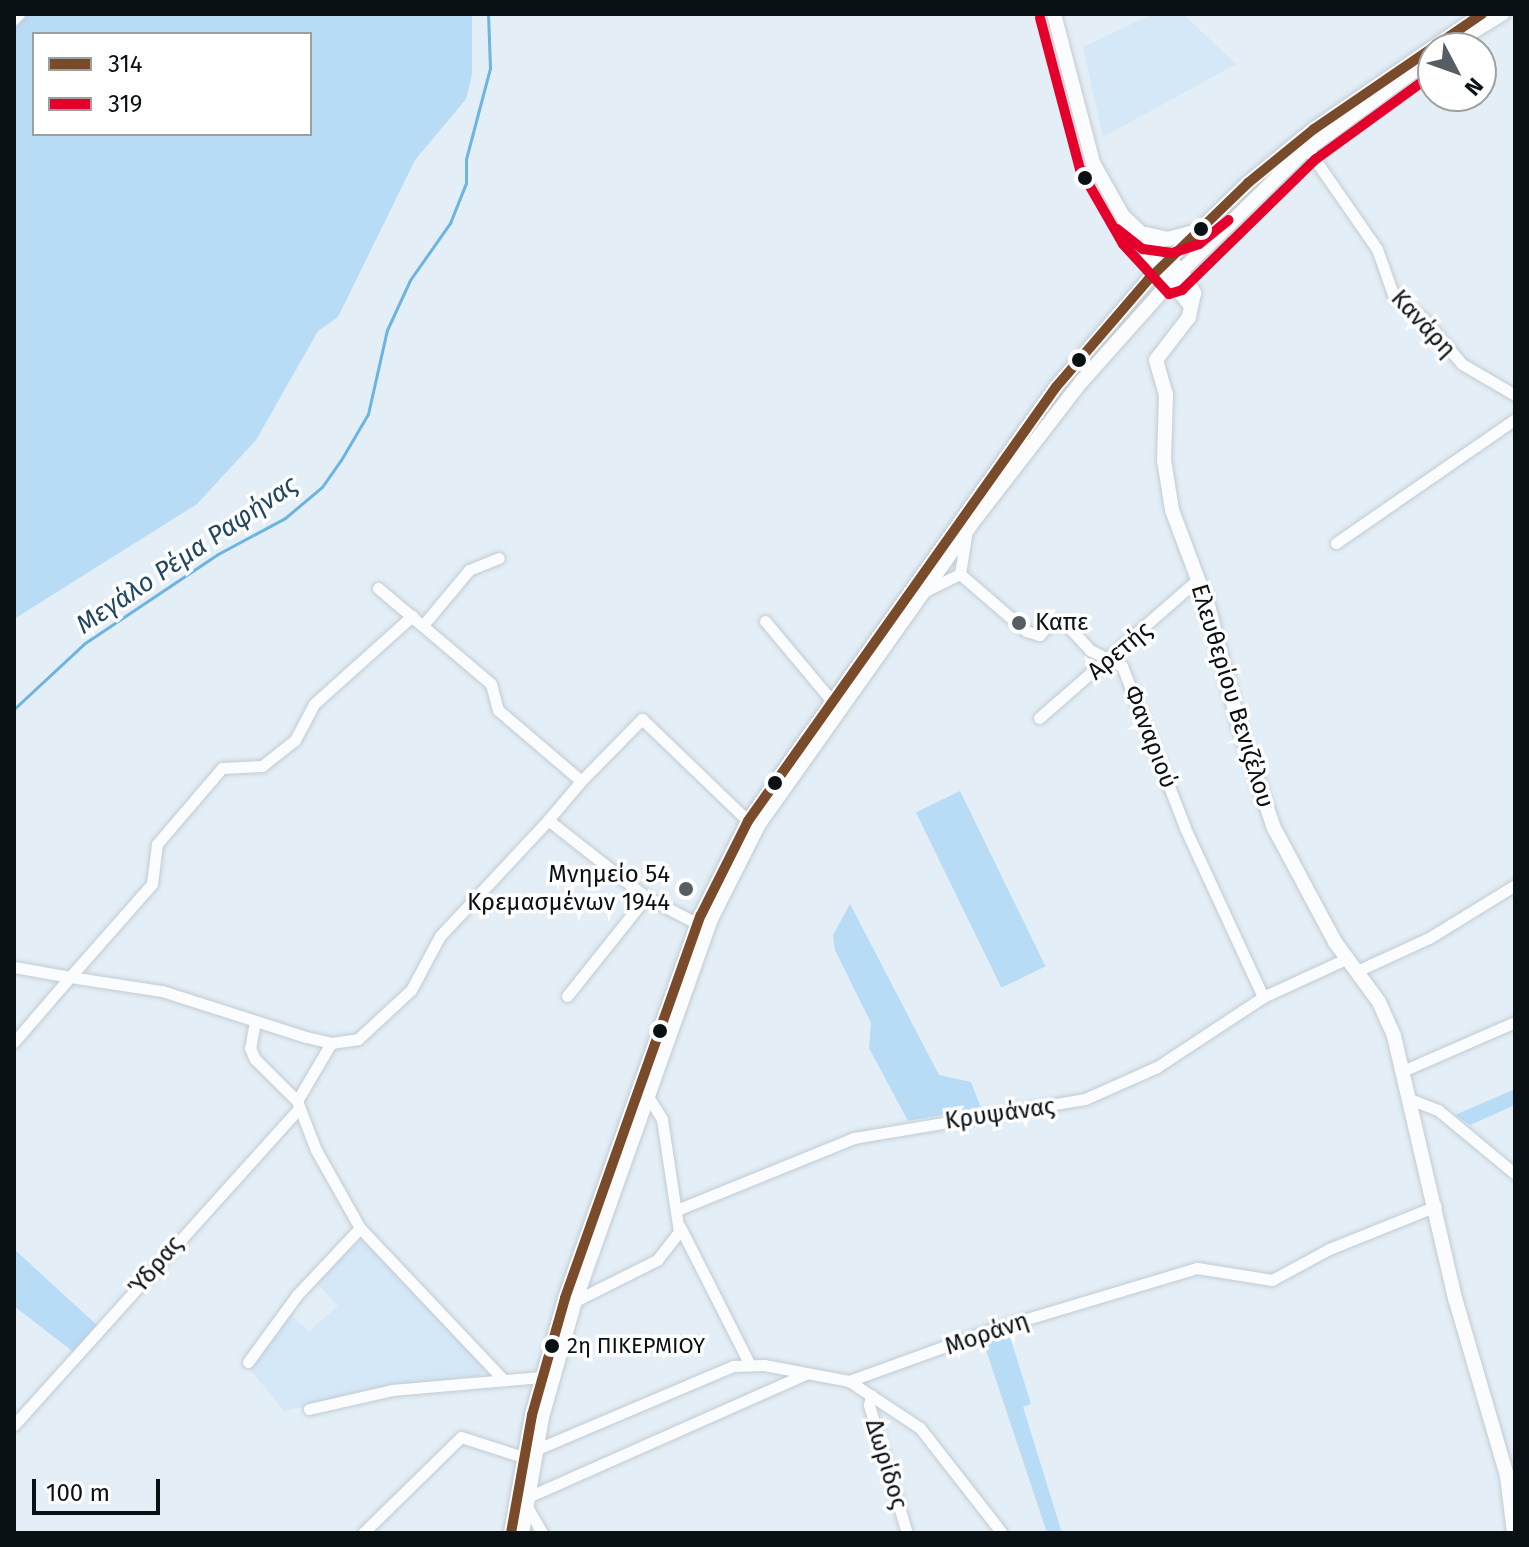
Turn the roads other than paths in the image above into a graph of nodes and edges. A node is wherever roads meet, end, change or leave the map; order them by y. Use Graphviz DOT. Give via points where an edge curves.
graph roads {
  1 [pos="19,14"];
  2 [pos="1054,14"];
  3 [pos="1482,14"];
  4 [pos="1502,14"];
  5 [pos="14,19"];
  6 [pos="1472,32"];
  7 [pos="1417,69"];
  8 [pos="1307,148"];
  9 [pos="1122,215"];
  10 [pos="1201,226"];
  11 [pos="1142,231"];
  12 [pos="1165,263"];
  13 [pos="1177,276"];
  14 [pos="1157,296"];
  15 [pos="1191,306"];
  16 [pos="1515,395"];
  17 [pos="1515,419"];
  18 [pos="969,527"];
  19 [pos="1336,543"];
  20 [pos="499,558"];
  21 [pos="960,574"];
  22 [pos="1197,580"];
  23 [pos="378,588"];
  24 [pos="921,595"];
  25 [pos="412,616"];
  26 [pos="765,621"];
  27 [pos="424,624"];
  28 [pos="1111,659"];
  29 [pos="832,701"];
  30 [pos="1039,718"];
  31 [pos="581,781"];
  32 [pos="548,820"];
  33 [pos="748,821"];
  34 [pos="1515,885"];
  35 [pos="646,897"];
  36 [pos="698,924"];
  37 [pos="1346,959"];
  38 [pos="14,967"];
  39 [pos="1357,971"];
  40 [pos="70,977"];
  41 [pos="567,996"];
  42 [pos="1263,997"];
  43 [pos="255,1021"];
  44 [pos="1515,1022"];
  45 [pos="14,1042"];
  46 [pos="331,1043"];
  47 [pos="1405,1070"];
  48 [pos="648,1097"];
  49 [pos="1412,1100"];
  50 [pos="298,1104"];
  51 [pos="1515,1174"];
  52 [pos="1436,1206"];
  53 [pos="679,1209"];
  54 [pos="680,1227"];
  55 [pos="360,1228"];
  56 [pos="575,1301"];
  57 [pos="248,1362"];
  58 [pos="750,1365"];
  59 [pos="806,1374"];
  60 [pos="501,1377"];
  61 [pos="541,1377"];
  62 [pos="849,1381"];
  63 [pos="871,1395"];
  64 [pos="309,1409"];
  65 [pos="14,1425"];
  66 [pos="529,1454"];
  67 [pos="1512,1490"];
  68 [pos="527,1501"];
  69 [pos="363,1533"];
  70 [pos="511,1533"];
  71 [pos="522,1533"];
  72 [pos="542,1533"];
  73 [pos="907,1533"];
  74 [pos="1002,1533"];
  75 [pos="1514,1533"];
  1 -- 5 [label="street"];
  2 -- 9 [label="main road" via="1082,135"];
  3 -- 10 [label="main road" via="1330,116"];
  4 -- 6 [label="main road"];
  7 -- 8 [label="main road"];
  8 -- 13 [label="main road"];
  8 -- 16 [label="street, Κανάρη" via="1373,242 1394,297 1423,318 1462,364"];
  9 -- 11 [label="main road"];
  9 -- 12 [label="main road"];
  10 -- 11 [label="main road" via="1171,239"];
  10 -- 12 [label="main road"];
  11 -- 12 [label="main road"];
  12 -- 13 [label="main road"];
  12 -- 29 [label="main road" via="1056,387"];
  13 -- 14 [label="main road"];
  13 -- 15 [label="main road" via="1194,293"];
  14 -- 15 [label="main road" via="1171,291"];
  14 -- 18 [label="main road" via="1054,414"];
  15 -- 22 [label="main road, Ελευθερίου Βενιζέλου" via="1159,352 1156,365 1166,394 1170,499"];
  17 -- 19 [label="street"];
  18 -- 21 [label="street"];
  18 -- 24 [label="main road"];
  20 -- 27 [label="street" via="469,570"];
  21 -- 24 [label="street"];
  21 -- 28 [label="street, Φαναριού" via="1026,631 1039,635 1051,623 1063,621 1090,650"];
  22 -- 28 [label="street, Αρετής"];
  22 -- 37 [label="main road, Ελευθερίου Βενιζέλου" via="1269,818"];
  23 -- 25 [label="street"];
  24 -- 48 [label="main road" via="778,795 737,862 711,919"];
  25 -- 27 [label="street"];
  25 -- 40 [label="street" via="314,704 295,740 262,766 222,768 163,833 148,890"];
  26 -- 29 [label="street"];
  27 -- 31 [label="street" via="491,684 498,710"];
  28 -- 30 [label="street, Αρετής"];
  28 -- 42 [label="street, Φαναριού" via="1122,666 1185,828"];
  29 -- 33 [label="main road"];
  31 -- 32 [label="street"];
  31 -- 33 [label="street" via="642,719"];
  32 -- 35 [label="street"];
  32 -- 46 [label="street" via="440,936 411,990 358,1039"];
  33 -- 36 [label="main road"];
  34 -- 39 [label="street" via="1429,938"];
  35 -- 36 [label="street"];
  35 -- 41 [label="street"];
  36 -- 61 [label="main road"];
  37 -- 39 [label="main road, Ελευθερίου Βενιζέλου"];
  37 -- 42 [label="street, Κρυψάνας"];
  38 -- 40 [label="street"];
  39 -- 47 [label="main road, Ελευθερίου Βενιζέλου" via="1383,1010"];
  40 -- 43 [label="street" via="126,983"];
  40 -- 45 [label="street"];
  42 -- 53 [label="street, Κρυψάνας" via="1157,1067 1085,1099 1047,1110 983,1113 864,1135"];
  43 -- 46 [label="street"];
  43 -- 50 [label="street" via="250,1048 255,1059"];
  44 -- 47 [label="street"];
  46 -- 50 [label="street, Ύδρας"];
  47 -- 49 [label="main road, Ελευθερίου Βενιζέλου"];
  48 -- 53 [label="street" via="662,1119"];
  48 -- 56 [label="main road"];
  49 -- 51 [label="street" via="1438,1110"];
  49 -- 52 [label="main road, Ελευθερίου Βενιζέλου"];
  50 -- 55 [label="street"];
  50 -- 65 [label="street, Ύδρας"];
  52 -- 62 [label="street, Μοράνη" via="1329,1249 1272,1280 1197,1268 990,1330"];
  52 -- 67 [label="main road, Ελευθερίου Βενιζέλου" via="1455,1298"];
  53 -- 54 [label="street"];
  54 -- 56 [label="street" via="662,1256"];
  54 -- 58 [label="street"];
  55 -- 57 [label="street" via="297,1295"];
  55 -- 60 [label="street"];
  56 -- 66 [label="main road"];
  58 -- 59 [label="street, Μοράνη"];
  58 -- 66 [label="street, Μοράνη" via="716,1371"];
  59 -- 62 [label="street, Μοράνη"];
  59 -- 68 [label="street"];
  60 -- 61 [label="street"];
  60 -- 64 [label="street" via="392,1390"];
  61 -- 66 [label="main road"];
  62 -- 63 [label="street"];
  63 -- 73 [label="street, Δωρίδος" via="869,1405"];
  63 -- 74 [label="street" via="937,1444"];
  66 -- 68 [label="main road"];
  66 -- 69 [label="street" via="461,1437"];
  66 -- 70 [label="main road"];
  67 -- 75 [label="main road, Ελευθερίου Βενιζέλου"];
  68 -- 71 [label="main road"];
  68 -- 72 [label="street"];
}
